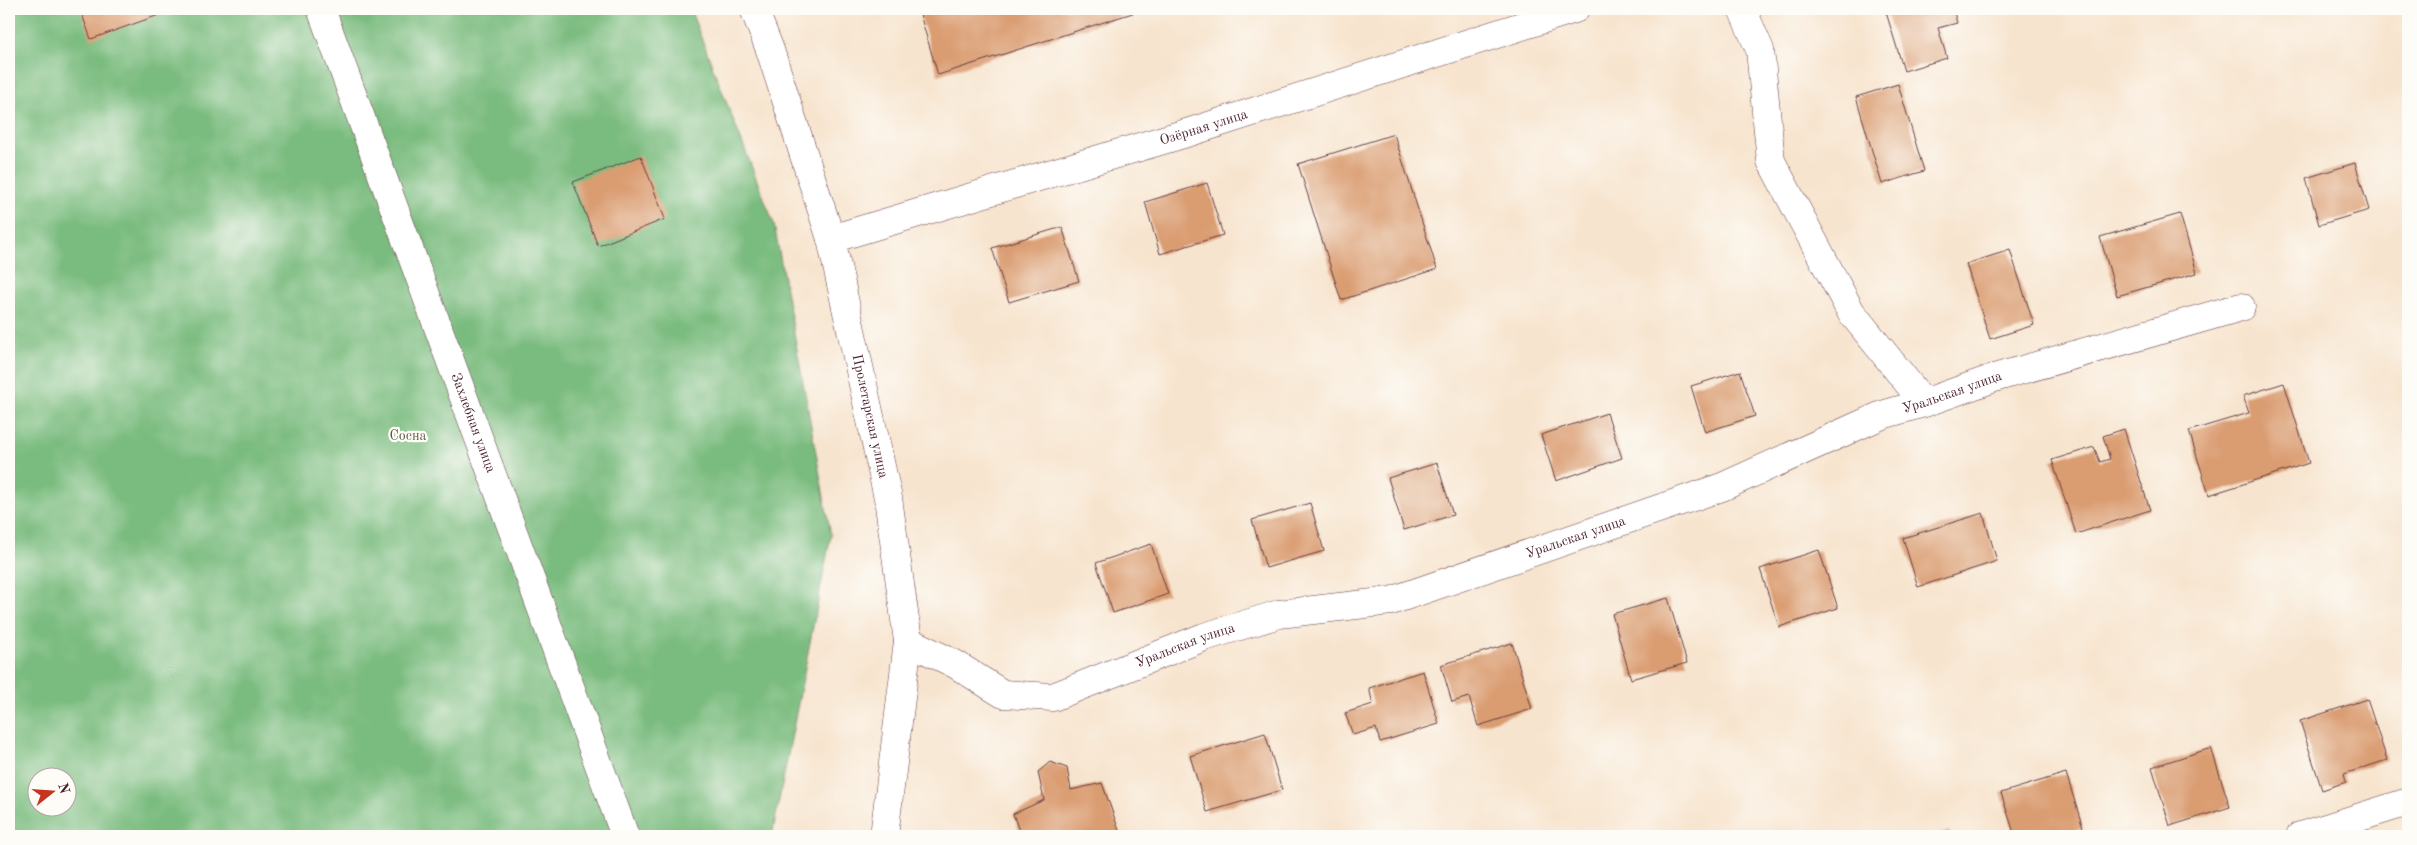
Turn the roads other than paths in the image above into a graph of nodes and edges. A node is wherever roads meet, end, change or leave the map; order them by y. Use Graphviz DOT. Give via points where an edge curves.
graph roads {
  1 [pos="321,9"];
  2 [pos="754,9"];
  3 [pos="1575,9"];
  4 [pos="1742,9"];
  5 [pos="1504,19"];
  6 [pos="831,239"];
  7 [pos="2241,308"];
  8 [pos="1924,403"];
  9 [pos="908,641"];
  10 [pos="2408,802"];
  11 [pos="625,836"];
  12 [pos="884,836"];
  13 [pos="2300,836"];
  1 -- 11 [label="street, Захлебная улица"];
  2 -- 6 [label="street, Пролетарская улица"];
  3 -- 5 [label="street, Озёрная улица"];
  4 -- 8 [label="street" via="1760,50 1771,161 1851,312"];
  5 -- 6 [label="street, Озёрная улица" via="1190,132"];
  6 -- 9 [label="street, Пролетарская улица" via="888,498"];
  7 -- 8 [label="street, Уральская улица" via="1994,378"];
  8 -- 9 [label="street, Уральская улица" via="1882,415 1722,488 1530,555 1391,601 1279,614 1204,638 1053,697 1003,694 955,664"];
  9 -- 12 [label="street, Пролетарская улица"];
  10 -- 13 [label="street"];
}
